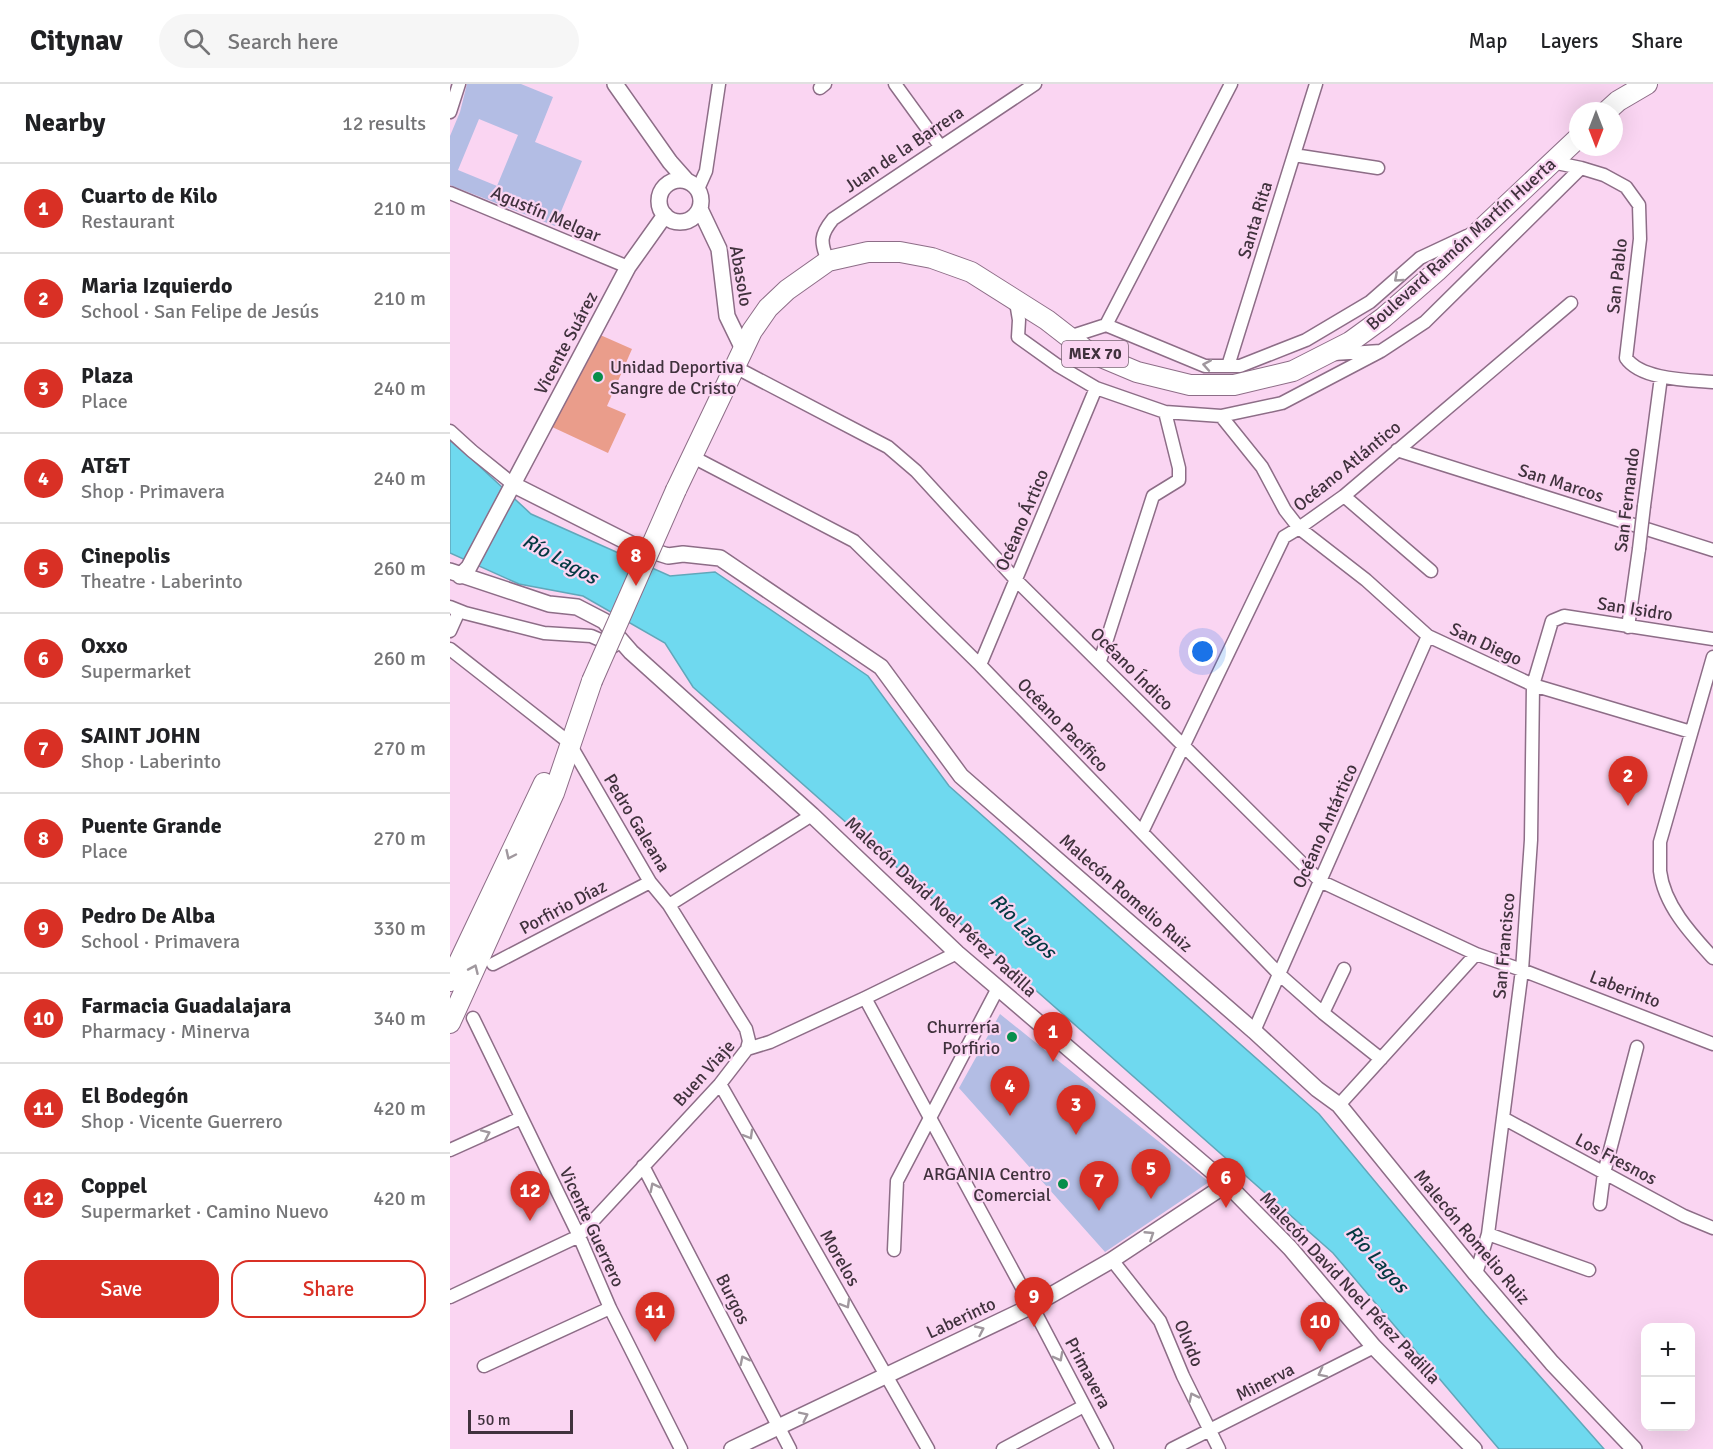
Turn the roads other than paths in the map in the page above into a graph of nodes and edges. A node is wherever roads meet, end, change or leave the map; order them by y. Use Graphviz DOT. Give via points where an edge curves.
graph roads {
  1 [pos="459,84"];
  2 [pos="615,84"];
  3 [pos="719,84"];
  4 [pos="895,84"];
  5 [pos="1035,84"];
  6 [pos="1231,84"];
  7 [pos="1316,84"];
  8 [pos="1647,84"];
  9 [pos="1018,88"];
  10 [pos="1617,102"];
  11 [pos="450,112"];
  12 [pos="940,146"];
  13 [pos="1569,146"];
  14 [pos="1294,155"];
  15 [pos="1552,162"];
  16 [pos="1378,168"];
  17 [pos="1581,168"];
  18 [pos="692,185"];
  19 [pos="450,193"];
  20 [pos="700,209"];
  21 [pos="664,216"];
  22 [pos="1484,228"];
  23 [pos="828,261"];
  24 [pos="628,267"];
  25 [pos="1016,302"];
  26 [pos="1571,303"];
  27 [pos="1106,325"];
  28 [pos="1069,337"];
  29 [pos="1381,351"];
  30 [pos="1324,355"];
  31 [pos="739,358"];
  32 [pos="1228,366"];
  33 [pos="1661,377"];
  34 [pos="1713,382"];
  35 [pos="1096,388"];
  36 [pos="1165,412"];
  37 [pos="1221,416"];
  38 [pos="450,431"];
  39 [pos="1397,450"];
  40 [pos="691,456"];
  41 [pos="512,489"];
  42 [pos="1344,496"];
  43 [pos="1299,528"];
  44 [pos="1713,550"];
  45 [pos="460,571"];
  46 [pos="1431,571"];
  47 [pos="1016,580"];
  48 [pos="455,609"];
  49 [pos="1551,621"];
  50 [pos="1628,627"];
  51 [pos="450,631"];
  52 [pos="1428,636"];
  53 [pos="1713,639"];
  54 [pos="450,649"];
  55 [pos="631,652"];
  56 [pos="1713,657"];
  57 [pos="1100,661"];
  58 [pos="980,665"];
  59 [pos="1533,685"];
  60 [pos="1690,732"];
  61 [pos="571,738"];
  62 [pos="1183,747"];
  63 [pos="813,815"];
  64 [pos="1142,832"];
  65 [pos="1320,881"];
  66 [pos="650,882"];
  67 [pos="669,905"];
  68 [pos="957,952"];
  69 [pos="1476,954"];
  70 [pos="1713,958"];
  71 [pos="493,964"];
  72 [pos="1344,969"];
  73 [pos="1522,970"];
  74 [pos="1280,975"];
  75 [pos="450,981"];
  76 [pos="998,988"];
  77 [pos="865,998"];
  78 [pos="1323,1013"];
  79 [pos="473,1018"];
  80 [pos="450,1023"];
  81 [pos="1254,1031"];
  82 [pos="1713,1044"];
  83 [pos="1637,1047"];
  84 [pos="747,1049"];
  85 [pos="1381,1059"];
  86 [pos="720,1084"];
  87 [pos="1339,1106"];
  88 [pos="929,1117"];
  89 [pos="521,1118"];
  90 [pos="1503,1118"];
  91 [pos="450,1150"];
  92 [pos="644,1166"];
  93 [pos="1604,1173"];
  94 [pos="1227,1184"];
  95 [pos="1600,1204"];
  96 [pos="1713,1228"];
  97 [pos="1488,1234"];
  98 [pos="579,1236"];
  99 [pos="894,1250"];
  100 [pos="1112,1260"];
  101 [pos="1589,1270"];
  102 [pos="1476,1274"];
  103 [pos="450,1297"];
  104 [pos="1032,1306"];
  105 [pos="610,1308"];
  106 [pos="1374,1347"];
  107 [pos="484,1366"];
  108 [pos="886,1375"];
  109 [pos="1084,1406"];
  110 [pos="779,1428"];
  111 [pos="1209,1430"];
  112 [pos="681,1449"];
  113 [pos="732,1449"];
  114 [pos="790,1449"];
  115 [pos="928,1449"];
  116 [pos="1003,1449"];
  117 [pos="1107,1449"];
  118 [pos="1172,1449"];
  119 [pos="1219,1449"];
  120 [pos="1474,1449"];
  121 [pos="1634,1449"];
  1 -- 11 [label="street"];
  2 -- 18 [label="street" via="670,162"];
  3 -- 18 [label="street" via="706,171"];
  4 -- 12 [label="street"];
  5 -- 9 [label="street, Juan de la Barrera"];
  6 -- 27 [label="street"];
  7 -- 14 [label="street, Santa Rita"];
  8 -- 10 [label="main road"];
  9 -- 12 [label="street, Juan de la Barrera"];
  12 -- 23 [label="street, Juan de la Barrera" via="833,219 823,232 822,248"];
  13 -- 15 [label="main road, Boulevard Ramón Martín Huerta / MEX 70"];
  14 -- 16 [label="street"];
  14 -- 32 [label="street, Santa Rita"];
  15 -- 17 [label="street, San Pablo"];
  15 -- 22 [label="main road, Boulevard Ramón Martín Huerta / MEX 70"];
  17 -- 29 [label="street" via="1425,322"];
  17 -- 33 [label="street, San Pablo" via="1626,187 1639,205 1640,239 1626,358 1631,365"];
  18 -- 20 [label="street" via="701,202"];
  18 -- 21 [label="street" via="672,181 662,190 659,203"];
  19 -- 24 [label="street, Agustín Melgar"];
  20 -- 21 [label="street" via="684,222"];
  20 -- 31 [label="street, Abasolo" via="719,249 727,316"];
  21 -- 24 [label="street, Vicente Suárez"];
  22 -- 30 [label="main road, Boulevard Ramón Martín Huerta / MEX 70" via="1383,318"];
  22 -- 32 [label="street, one-way" via="1420,258 1370,302 1306,340 1240,366"];
  23 -- 25 [label="main road, Boulevard Ramón Martín Huerta / MEX 70" via="868,252 932,258 970,272"];
  23 -- 31 [label="main road, Boulevard Ramón Martín Huerta / MEX 70" via="768,308"];
  24 -- 41 [label="street, Vicente Suárez"];
  25 -- 28 [label="main road, Boulevard Ramón Martín Huerta / MEX 70"];
  25 -- 35 [label="street" via="1018,337"];
  26 -- 39 [label="street, Océano Atlántico"];
  27 -- 28 [label="street"];
  32 -- 27 [label="street, one-way" via="1205,366"];
  28 -- 30 [label="main road, Boulevard Ramón Martín Huerta / MEX 70" via="1087,351 1137,372 1190,385 1234,385 1293,371"];
  29 -- 30 [label="street"];
  29 -- 37 [label="street" via="1282,404"];
  31 -- 40 [label="main road, Boulevard Ramón Martín Huerta / MEX 70"];
  31 -- 47 [label="street, Océano Índico" via="888,447 916,471"];
  33 -- 34 [label="street, San Pablo"];
  33 -- 50 [label="street, San Fernando, bridge"];
  35 -- 36 [label="street"];
  35 -- 47 [label="street, Océano Ártico"];
  36 -- 37 [label="street"];
  36 -- 57 [label="street" via="1179,480 1153,496"];
  37 -- 43 [label="street, San Diego" via="1262,467 1284,510"];
  38 -- 41 [label="street"];
  39 -- 42 [label="street, Océano Atlántico"];
  39 -- 44 [label="street, San Marcos"];
  40 -- 58 [label="street, Océano Pacífico" via="854,541"];
  40 -- 61 [label="main road, Boulevard Ramón Martín Huerta / MEX 70, bridge"];
  41 -- 45 [label="street, Vicente Suárez"];
  41 -- 81 [label="street, Malecón Romelio Ruiz" via="633,545 668,556 720,558 881,667 961,776"];
  42 -- 43 [label="street, Océano Atlántico"];
  42 -- 46 [label="street"];
  43 -- 52 [label="street, San Diego" via="1366,580"];
  43 -- 62 [label="street, Océano Atlántico" via="1284,537"];
  45 -- 55 [label="street, Malecón David Noel Pérez Padilla" via="549,604 577,607 604,621"];
  47 -- 57 [label="street, Océano Índico"];
  47 -- 58 [label="street, Océano Ártico"];
  48 -- 51 [label="street"];
  48 -- 55 [label="street" via="544,633 591,636"];
  49 -- 50 [label="street, San Isidro" via="1564,616"];
  49 -- 59 [label="street, San Francisco"];
  50 -- 53 [label="street, San Isidro"];
  52 -- 59 [label="street, San Diego"];
  52 -- 65 [label="street, Océano Antártico"];
  54 -- 61 [label="street, Pedro Galeana"];
  55 -- 63 [label="street, Malecón David Noel Pérez Padilla"];
  56 -- 60 [label="street"];
  57 -- 62 [label="street, Océano Índico"];
  58 -- 64 [label="street, Océano Pacífico"];
  59 -- 60 [label="street, San Diego"];
  59 -- 73 [label="street, San Francisco" via="1531,840"];
  60 -- 70 [label="street" via="1660,842 1660,872 1667,895 1687,929"];
  61 -- 66 [label="street, Pedro Galeana"];
  61 -- 75 [label="main road, one-way"];
  80 -- 61 [label="main road, one-way" via="554,793"];
  62 -- 64 [label="street, Océano Atlántico"];
  62 -- 65 [label="street, Océano Índico"];
  63 -- 67 [label="street"];
  63 -- 68 [label="street, Malecón David Noel Pérez Padilla"];
  64 -- 74 [label="street, Océano Pacífico"];
  65 -- 69 [label="street, Océano Índico"];
  65 -- 74 [label="street, Océano Antártico"];
  66 -- 67 [label="street, Pedro Galeana"];
  66 -- 71 [label="street, Porfirio Díaz"];
  67 -- 84 [label="street, Pedro Galeana" via="746,1029"];
  68 -- 76 [label="street, Malecón David Noel Pérez Padilla"];
  68 -- 77 [label="street, Buen Viaje"];
  69 -- 73 [label="street, Océano Índico"];
  69 -- 85 [label="street"];
  72 -- 78 [label="street"];
  73 -- 82 [label="street, Laberinto"];
  73 -- 90 [label="street, San Francisco"];
  74 -- 78 [label="street, Océano Pacífico"];
  74 -- 81 [label="street, Océano Antártico"];
  76 -- 88 [label="street"];
  76 -- 94 [label="street, Malecón David Noel Pérez Padilla"];
  77 -- 84 [label="street, Buen Viaje"];
  77 -- 88 [label="street, Primavera"];
  78 -- 85 [label="street, Océano Pacífico"];
  79 -- 89 [label="street, Vicente Guerrero"];
  81 -- 87 [label="street, Malecón Romelio Ruiz"];
  83 -- 93 [label="street"];
  84 -- 86 [label="street, Buen Viaje"];
  85 -- 87 [label="street"];
  86 -- 92 [label="street, Buen Viaje"];
  86 -- 108 [label="street, Morelos, one-way"];
  87 -- 102 [label="street, Malecón Romelio Ruiz"];
  88 -- 99 [label="street" via="897,1182"];
  88 -- 104 [label="street, Primavera"];
  91 -- 89 [label="street, one-way"];
  89 -- 98 [label="street, Vicente Guerrero"];
  90 -- 93 [label="street, Los Fresnos"];
  90 -- 97 [label="street, San Francisco"];
  92 -- 98 [label="street, Buen Viaje"];
  110 -- 92 [label="street, Burgos, one-way"];
  93 -- 95 [label="street"];
  93 -- 96 [label="street, Los Fresnos"];
  100 -- 94 [label="street, Laberinto, one-way"];
  94 -- 106 [label="street, Malecón David Noel Pérez Padilla" via="1290,1248"];
  97 -- 101 [label="street"];
  97 -- 102 [label="street, San Francisco"];
  98 -- 103 [label="street"];
  98 -- 105 [label="street, Vicente Guerrero"];
  100 -- 104 [label="street, Laberinto"];
  111 -- 100 [label="street, Olvido, one-way" via="1160,1321"];
  102 -- 121 [label="street, Malecón Romelio Ruiz" via="1552,1363"];
  108 -- 104 [label="street, Laberinto, one-way"];
  104 -- 109 [label="street, Primavera, one-way"];
  105 -- 107 [label="street"];
  105 -- 112 [label="street, Vicente Guerrero"];
  106 -- 111 [label="street, Minerva, one-way"];
  106 -- 120 [label="street, Malecón David Noel Pérez Padilla"];
  110 -- 108 [label="street, Laberinto, one-way"];
  108 -- 115 [label="street, Morelos"];
  109 -- 116 [label="street"];
  109 -- 117 [label="street, Primavera"];
  110 -- 113 [label="street, Laberinto"];
  110 -- 114 [label="street, Burgos"];
  111 -- 118 [label="street, Minerva"];
  111 -- 119 [label="street, Olvido"];
}
